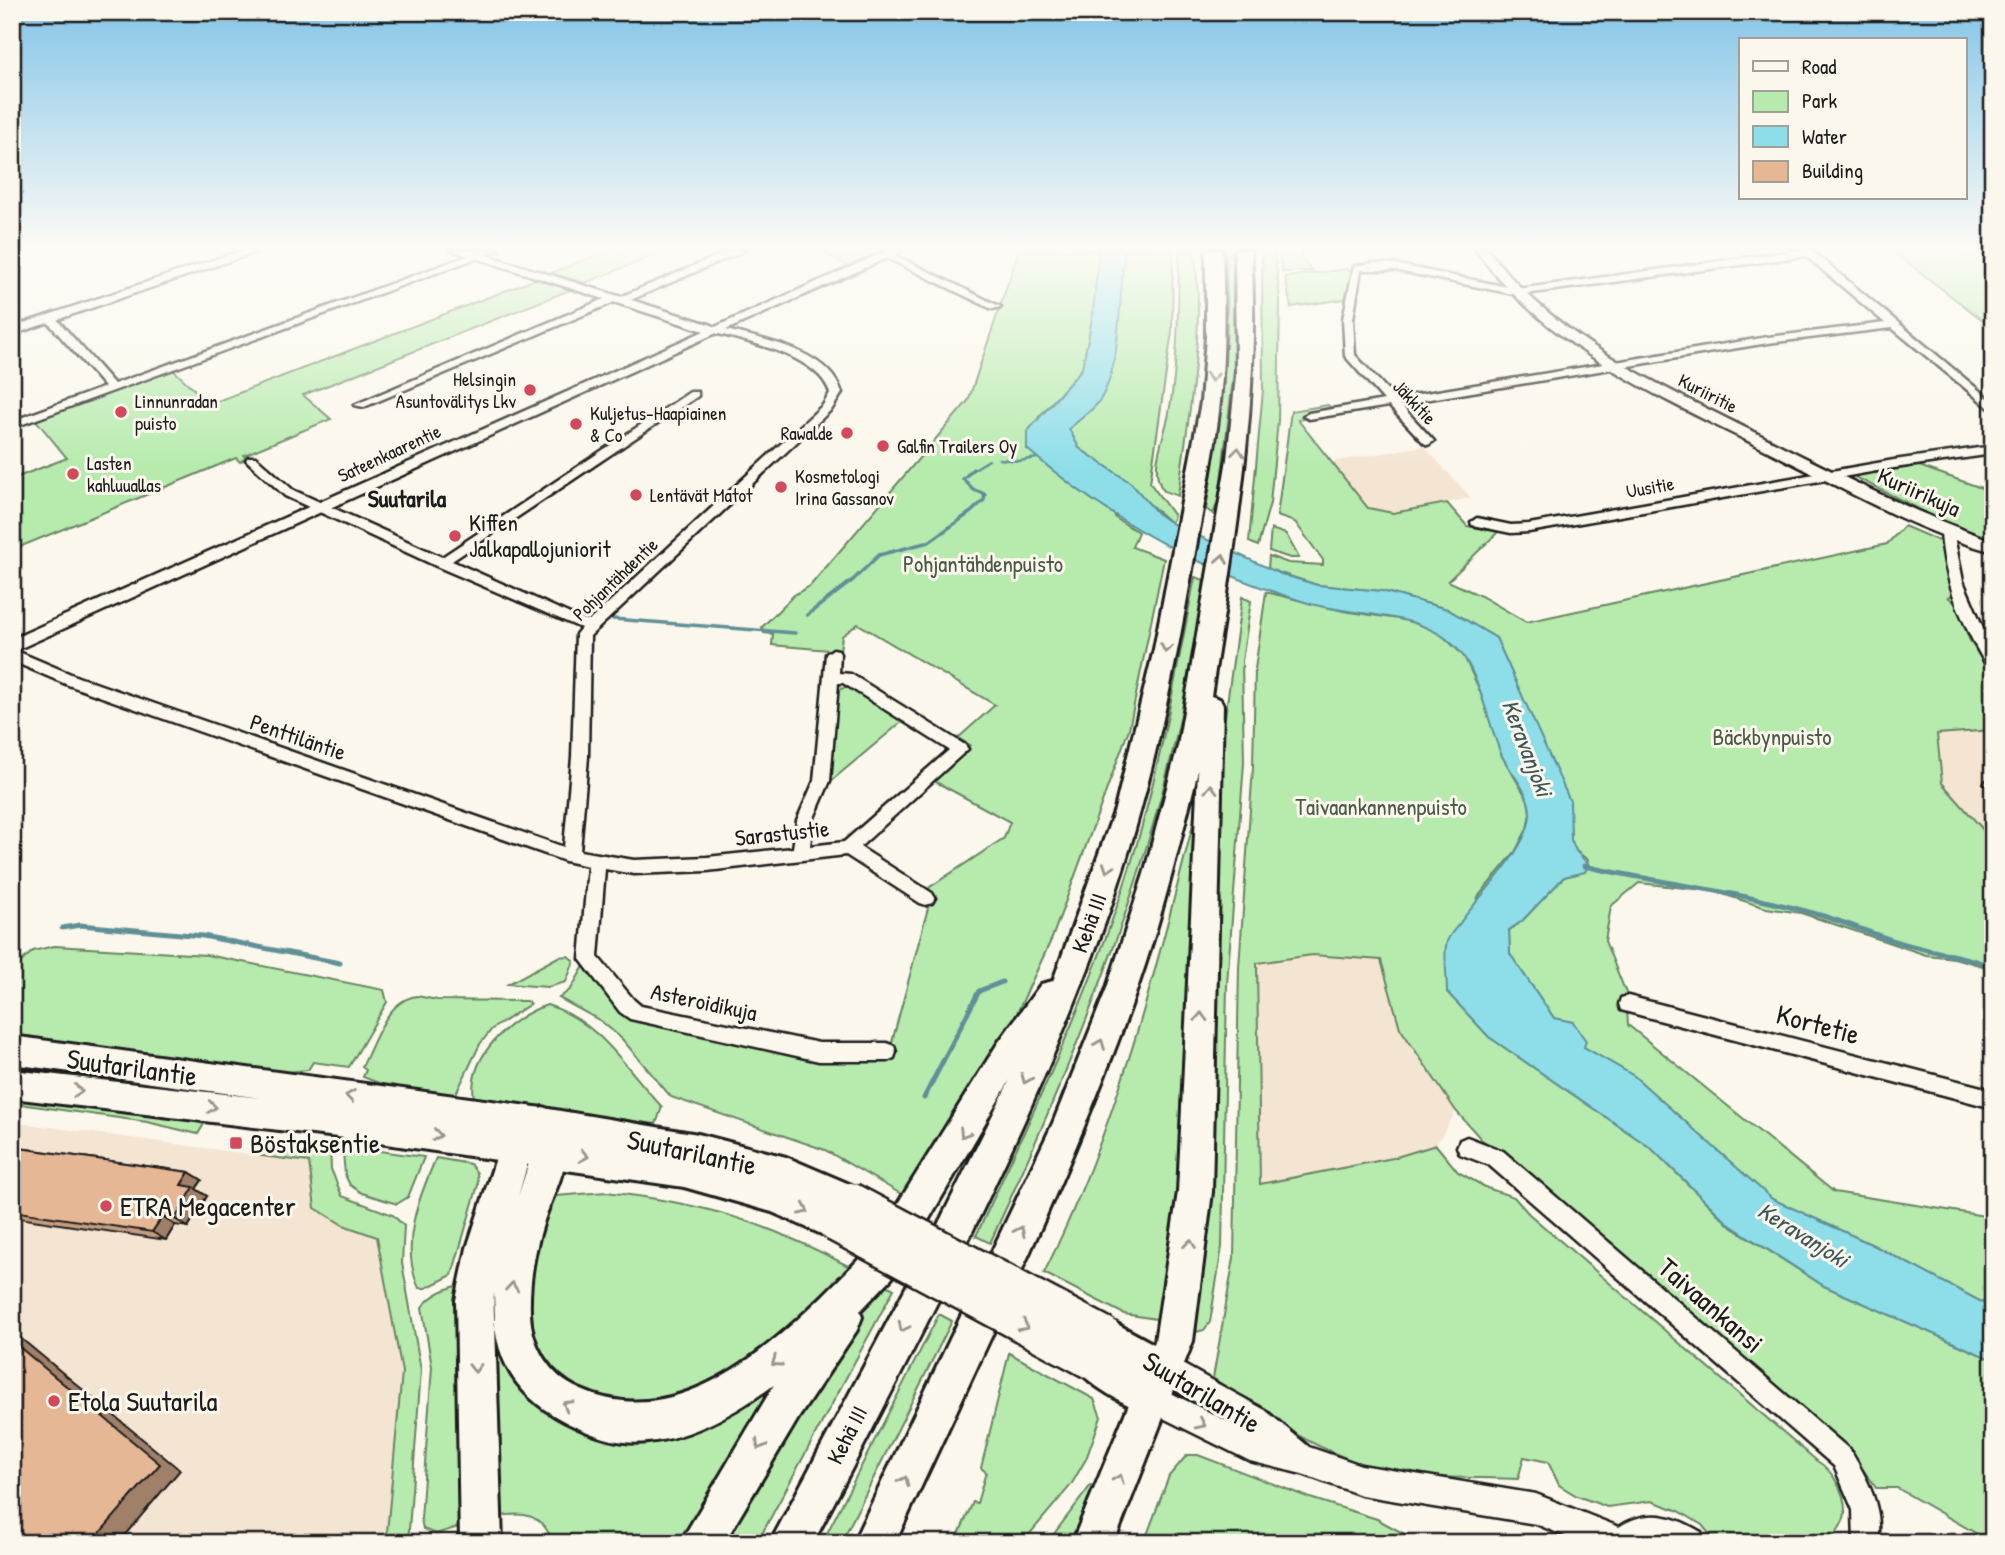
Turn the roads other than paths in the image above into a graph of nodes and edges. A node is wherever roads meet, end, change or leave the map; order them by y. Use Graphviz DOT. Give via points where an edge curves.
graph roads {
  1 [pos="37,323"];
  2 [pos="54,323"];
  3 [pos="293,323"];
  4 [pos="561,323"];
  5 [pos="689,323"];
  6 [pos="729,323"];
  7 [pos="1215,323"];
  8 [pos="1246,323"];
  9 [pos="1349,323"];
  10 [pos="1552,323"];
  11 [pos="1891,323"];
  12 [pos="1894,325"];
  13 [pos="711,330"];
  14 [pos="12,331"];
  15 [pos="1609,364"];
  16 [pos="112,388"];
  17 [pos="694,394"];
  18 [pos="1391,401"];
  19 [pos="360,405"];
  20 [pos="1993,408"];
  21 [pos="1309,416"];
  22 [pos="12,425"];
  23 [pos="1428,441"];
  24 [pos="1993,450"];
  25 [pos="252,460"];
  26 [pos="1829,477"];
  27 [pos="318,506"];
  28 [pos="1477,522"];
  29 [pos="1947,531"];
  30 [pos="1993,547"];
  31 [pos="441,563"];
  32 [pos="591,625"];
  33 [pos="1211,637"];
  34 [pos="12,646"];
  35 [pos="12,654"];
  36 [pos="833,654"];
  37 [pos="1993,664"];
  38 [pos="832,678"];
  39 [pos="848,848"];
  40 [pos="800,855"];
  41 [pos="571,856"];
  42 [pos="597,862"];
  43 [pos="926,898"];
  44 [pos="1071,971"];
  45 [pos="1629,1004"];
  46 [pos="12,1050"];
  47 [pos="887,1052"];
  48 [pos="12,1084"];
  49 [pos="1993,1099"];
  50 [pos="536,1139"];
  51 [pos="1467,1147"];
  52 [pos="879,1265"];
  53 [pos="1159,1383"];
  54 [pos="481,1543"];
  55 [pos="701,1543"];
  56 [pos="791,1543"];
  57 [pos="874,1543"];
  58 [pos="1093,1543"];
  59 [pos="1622,1543"];
  60 [pos="1690,1543"];
  61 [pos="1866,1543"];
  1 -- 14 [label="street"];
  2 -- 16 [label="street"];
  3 -- 16 [label="street"];
  4 -- 19 [label="street"];
  5 -- 13 [label="street, Pohjantähdentie"];
  6 -- 13 [label="street, Sateenkaarentie"];
  7 -- 44 [label="highway, Kehä III, one-way" via="1208,425 1148,736"];
  33 -- 8 [label="highway, one-way" via="1245,376"];
  9 -- 18 [label="street, Jäkkitie" via="1350,356"];
  10 -- 15 [label="street, Kuriiritie"];
  11 -- 12 [label="street"];
  12 -- 15 [label="street"];
  12 -- 20 [label="street"];
  13 -- 27 [label="street, Sateenkaarentie"];
  13 -- 32 [label="street, Pohjantähdentie" via="821,367 836,388 834,399"];
  15 -- 18 [label="street"];
  15 -- 26 [label="street, Kuriiritie"];
  16 -- 22 [label="street"];
  17 -- 31 [label="street"];
  18 -- 21 [label="street"];
  18 -- 23 [label="street, Jäkkitie"];
  24 -- 26 [label="street, Uusitie"];
  25 -- 27 [label="street" via="289,493"];
  26 -- 28 [label="street, Uusitie" via="1530,528"];
  26 -- 29 [label="street, Kuriirikuja"];
  27 -- 31 [label="street"];
  27 -- 34 [label="street, Sateenkaarentie"];
  29 -- 30 [label="street, Kuriirikuja"];
  29 -- 37 [label="street" via="1963,601 1978,642"];
  31 -- 32 [label="street"];
  32 -- 41 [label="street, Pohjantähdentie" via="583,634 580,757"];
  53 -- 33 [label="highway, one-way" via="1181,1311 1195,1192 1211,776"];
  57 -- 33 [label="highway, one-way" via="1067,1130 1122,988 1191,746"];
  35 -- 41 [label="street, Penttiläntie" via="73,681"];
  36 -- 38 [label="street"];
  38 -- 39 [label="street, Sarastustie" via="846,678 960,749"];
  38 -- 40 [label="street" via="822,782 804,820"];
  39 -- 40 [label="street, Sarastustie"];
  39 -- 43 [label="street"];
  40 -- 42 [label="street, Sarastustie" via="646,866"];
  41 -- 42 [label="street, Sarastustie"];
  42 -- 47 [label="street, Asteroidikuja" via="589,958 637,1013 819,1052"];
  44 -- 52 [label="highway, one-way" via="1022,1031 923,1200"];
  44 -- 56 [label="highway, Kehä III, one-way" via="959,1220"];
  45 -- 49 [label="street, Kortetie"];
  50 -- 46 [label="main road, Suutarilantie, one-way"];
  48 -- 50 [label="main road, Suutarilantie, one-way"];
  52 -- 50 [label="highway, one-way" via="804,1339 738,1388 663,1421 598,1420 545,1391 531,1375 513,1328 511,1290"];
  50 -- 53 [label="main road, Suutarilantie, bridge" via="843,1212"];
  50 -- 54 [label="highway, one-way" via="485,1248 474,1300"];
  51 -- 61 [label="street, Taivaankansi" via="1496,1158 1842,1458 1858,1486 1868,1522"];
  52 -- 55 [label="highway, one-way" via="785,1403"];
  58 -- 53 [label="highway, one-way"];
  53 -- 59 [label="street, Suutarilantie" via="1186,1418 1250,1447 1361,1480 1536,1509"];
  59 -- 60 [label="street, Suutarilantie" via="1648,1529 1670,1532"];
}
